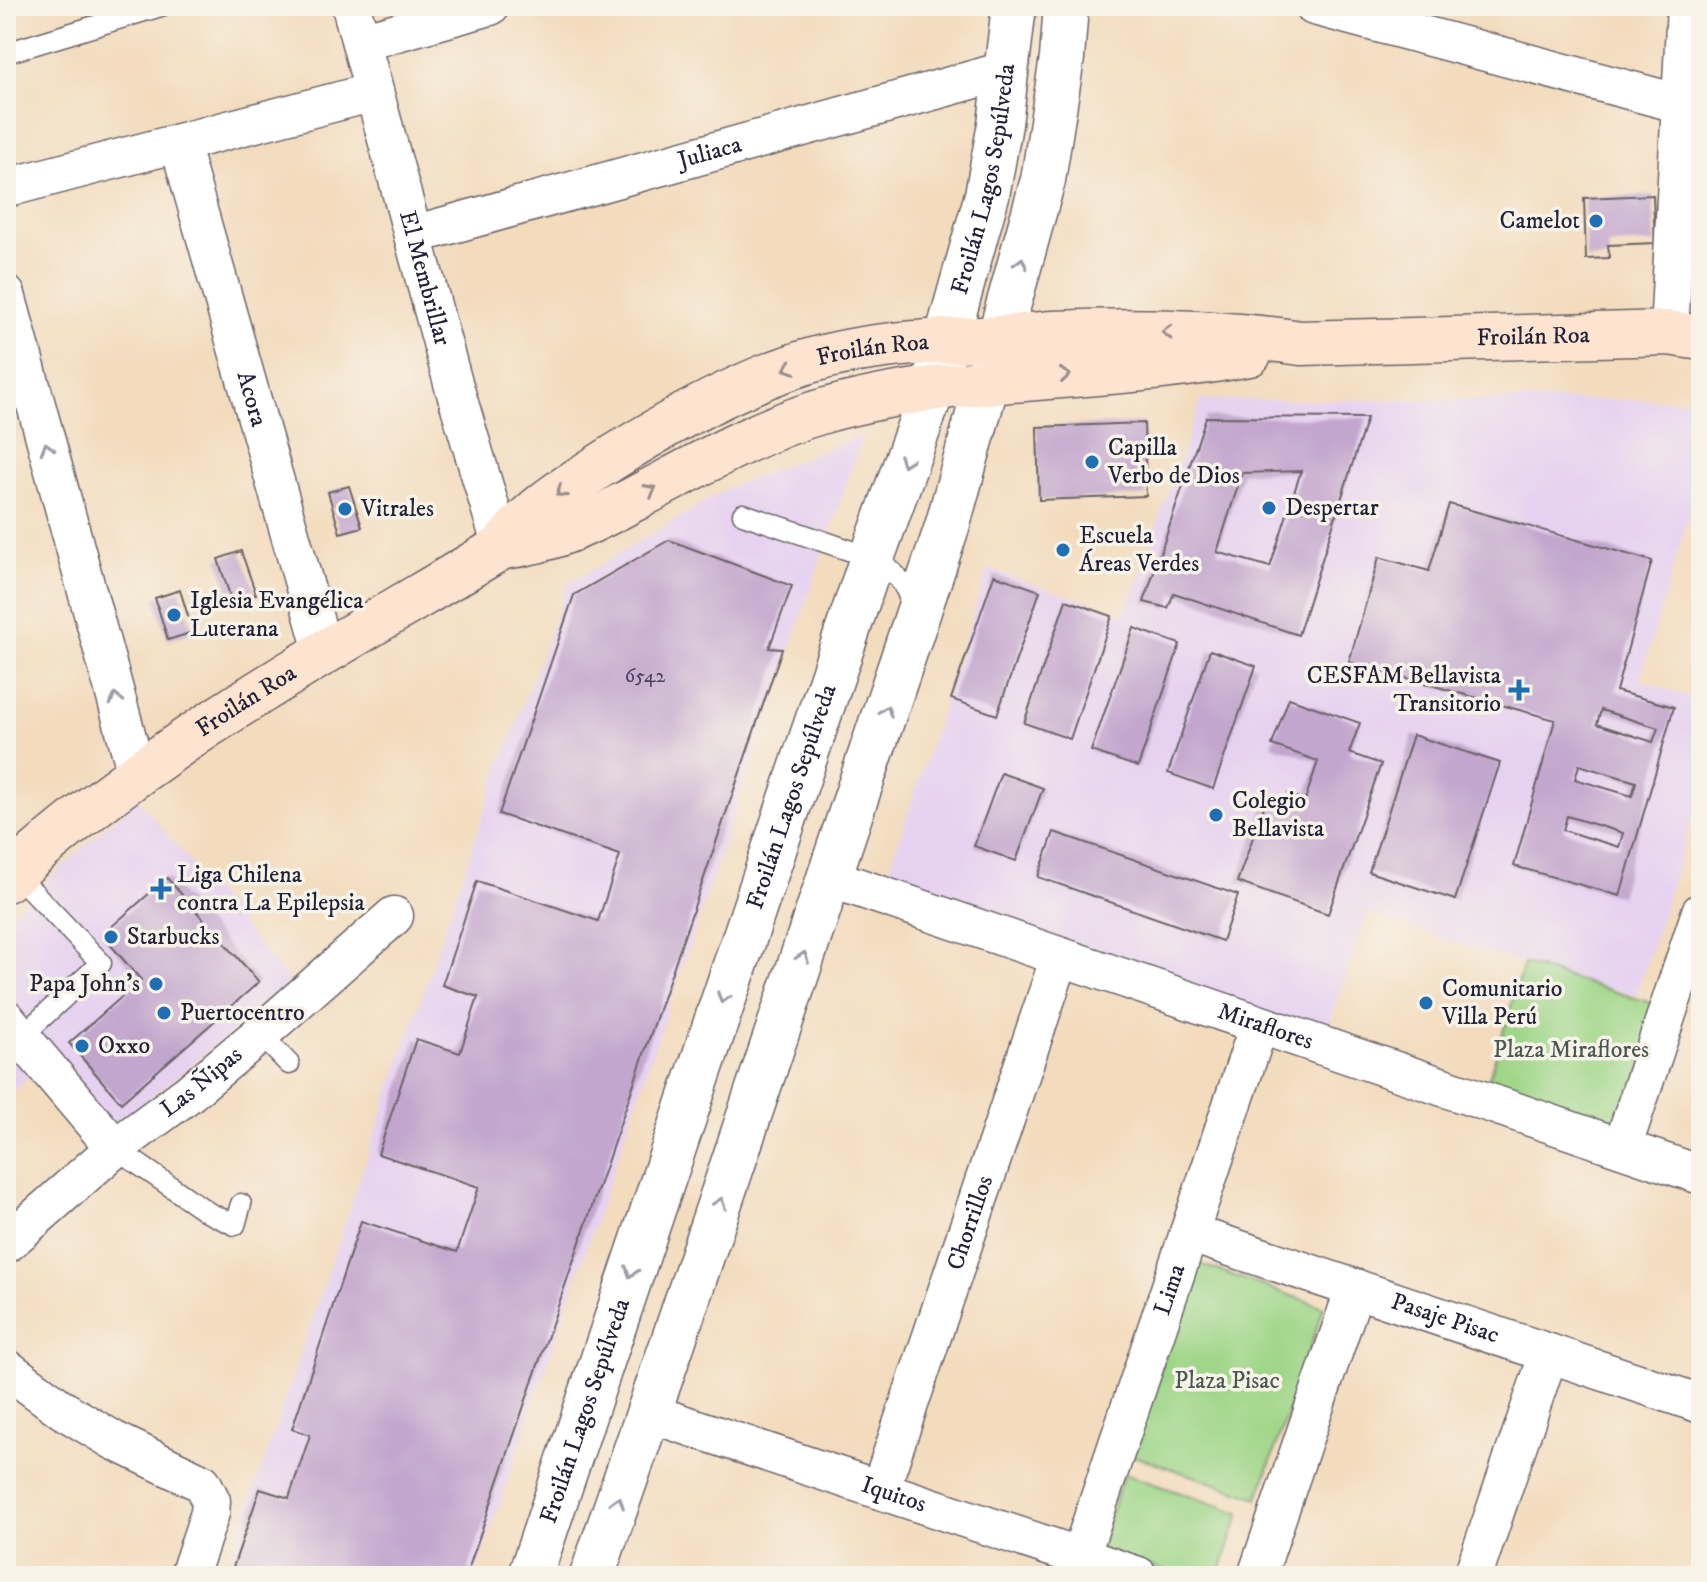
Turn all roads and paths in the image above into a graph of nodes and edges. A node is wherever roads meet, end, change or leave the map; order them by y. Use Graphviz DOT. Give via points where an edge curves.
graph roads {
  1 [pos="161,6"];
  2 [pos="490,6"];
  3 [pos="1014,6"];
  4 [pos="1066,6"];
  5 [pos="1314,6"];
  6 [pos="1686,6"];
  7 [pos="356,24"];
  8 [pos="6,53"];
  9 [pos="1008,70"];
  10 [pos="374,92"];
  11 [pos="1681,104"];
  12 [pos="179,143"];
  13 [pos="6,188"];
  14 [pos="413,235"];
  15 [pos="6,295"];
  16 [pos="1690,331"];
  17 [pos="1001,338"];
  18 [pos="947,339"];
  19 [pos="1301,343"];
  20 [pos="988,383"];
  21 [pos="933,388"];
  22 [pos="19,395"];
  23 [pos="743,514"];
  24 [pos="502,547"];
  25 [pos="872,558"];
  26 [pos="914,629"];
  27 [pos="324,654"];
  28 [pos="137,774"];
  29 [pos="10,876"];
  30 [pos="830,878"];
  31 [pos="1701,912"];
  32 [pos="394,916"];
  33 [pos="1060,957"];
  34 [pos="1259,1025"];
  35 [pos="14,1028"];
  36 [pos="260,1034"];
  37 [pos="289,1064"];
  38 [pos="115,1148"];
  39 [pos="1622,1148"];
  40 [pos="1701,1175"];
  41 [pos="241,1204"];
  42 [pos="645,1227"];
  43 [pos="1189,1233"];
  44 [pos="6,1244"];
  45 [pos="704,1249"];
  46 [pos="1355,1288"];
  47 [pos="1549,1353"];
  48 [pos="6,1368"];
  49 [pos="1701,1404"];
  50 [pos="649,1413"];
  51 [pos="880,1490"];
  52 [pos="1080,1557"];
  53 [pos="543,1570"];
  54 [pos="189,1576"];
  55 [pos="592,1576"];
  56 [pos="1138,1576"];
  57 [pos="1257,1576"];
  58 [pos="1473,1576"];
  1 -- 8 [label="lane"];
  2 -- 7 [label="street"];
  3 -- 9 [label="street, Froilán Lagos Sepúlveda"];
  17 -- 4 [label="street, one-way" via="1043,180"];
  5 -- 11 [label="street"];
  6 -- 11 [label="street"];
  7 -- 10 [label="street, El Membrillar"];
  9 -- 14 [label="street, Juliaca"];
  9 -- 18 [label="street, Froilán Lagos Sepúlveda" via="987,195"];
  10 -- 12 [label="street"];
  10 -- 14 [label="street, El Membrillar"];
  11 -- 16 [label="street"];
  12 -- 13 [label="street"];
  12 -- 27 [label="street, Acora"];
  14 -- 24 [label="street, El Membrillar"];
  15 -- 22 [label="street"];
  16 -- 19 [label="main road, Froilán Roa"];
  17 -- 18 [label="main road, Froilán Roa"];
  19 -- 17 [label="main road, Froilán Roa, one-way" via="1137,331"];
  17 -- 20 [label="street"];
  18 -- 21 [label="street, Froilán Lagos Sepúlveda"];
  18 -- 24 [label="main road, Froilán Roa, one-way" via="832,355 725,395 644,438 555,495"];
  20 -- 19 [label="main road, Froilán Roa, one-way" via="1187,363"];
  20 -- 21 [label="main road, Froilán Roa"];
  20 -- 26 [label="street"];
  24 -- 21 [label="main road, Froilán Roa, one-way" via="551,539 582,527 705,461 801,418"];
  21 -- 25 [label="street, Froilán Lagos Sepúlveda, one-way"];
  28 -- 22 [label="street, one-way"];
  23 -- 25 [label="lane"];
  24 -- 27 [label="main road, Froilán Roa"];
  25 -- 26 [label="lane" via="905,587"];
  25 -- 42 [label="street, Froilán Lagos Sepúlveda, one-way"];
  30 -- 26 [label="street, one-way"];
  27 -- 28 [label="main road, Froilán Roa"];
  28 -- 29 [label="main road, Froilán Roa"];
  29 -- 35 [label="lane" via="101,963"];
  30 -- 33 [label="street, Miraflores"];
  45 -- 30 [label="street, one-way"];
  31 -- 39 [label="street"];
  32 -- 36 [label="street, Las Ñipas"];
  33 -- 34 [label="street, Miraflores"];
  33 -- 51 [label="street, Chorrillos"];
  34 -- 39 [label="street, Miraflores"];
  34 -- 43 [label="street, Lima"];
  35 -- 38 [label="street"];
  36 -- 37 [label="lane"];
  36 -- 38 [label="street, Las Ñipas"];
  38 -- 41 [label="lane" via="235,1225"];
  38 -- 44 [label="street, Las Ñipas"];
  39 -- 40 [label="street, Miraflores"];
  42 -- 45 [label="street" via="676,1226"];
  42 -- 53 [label="street, Froilán Lagos Sepúlveda, one-way"];
  43 -- 46 [label="street, Pasaje Pisac"];
  43 -- 52 [label="street, Lima"];
  45 -- 50 [label="street"];
  46 -- 47 [label="street, Pasaje Pisac"];
  46 -- 57 [label="street"];
  47 -- 49 [label="street, Pasaje Pisac"];
  47 -- 58 [label="street"];
  48 -- 54 [label="street" via="63,1410 195,1478 207,1490 210,1513"];
  50 -- 51 [label="street, Iquitos"];
  55 -- 50 [label="street, one-way"];
  51 -- 52 [label="street, Iquitos"];
  52 -- 56 [label="street, Iquitos"];
}
